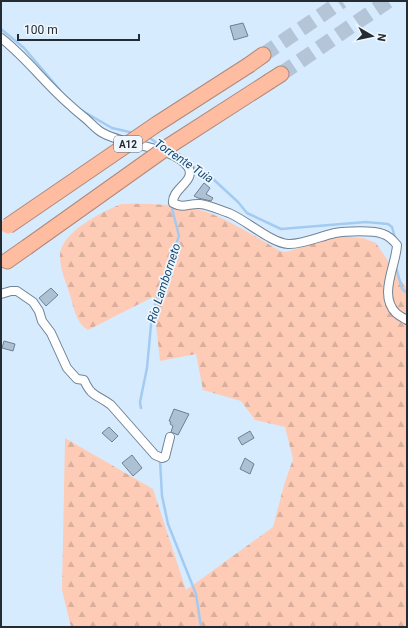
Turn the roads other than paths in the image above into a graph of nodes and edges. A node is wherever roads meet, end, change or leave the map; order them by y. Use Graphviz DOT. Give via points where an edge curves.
graph roads {
  1 [pos="1,38"];
  2 [pos="263,55"];
  3 [pos="276,77"];
  4 [pos="5,229"];
  5 [pos="7,261"];
  6 [pos="1,294"];
  7 [pos="407,320"];
  8 [pos="170,437"];
  1 -- 7 [label="street" via="70,106 101,132 120,140 172,154 187,166 189,178 175,193 173,203 179,206 200,204 219,209 238,217 273,240 287,244 337,233 361,231 382,233 391,238 397,245 389,279 389,302 396,313"];
  2 -- 4 [label="highway, A12, bridge" via="157,124"];
  3 -- 5 [label="highway, A12, bridge" via="169,146"];
  6 -- 8 [label="street" via="18,291 33,302 51,333 66,368 76,379 84,380 92,394 111,404 155,455 165,457"];
}
